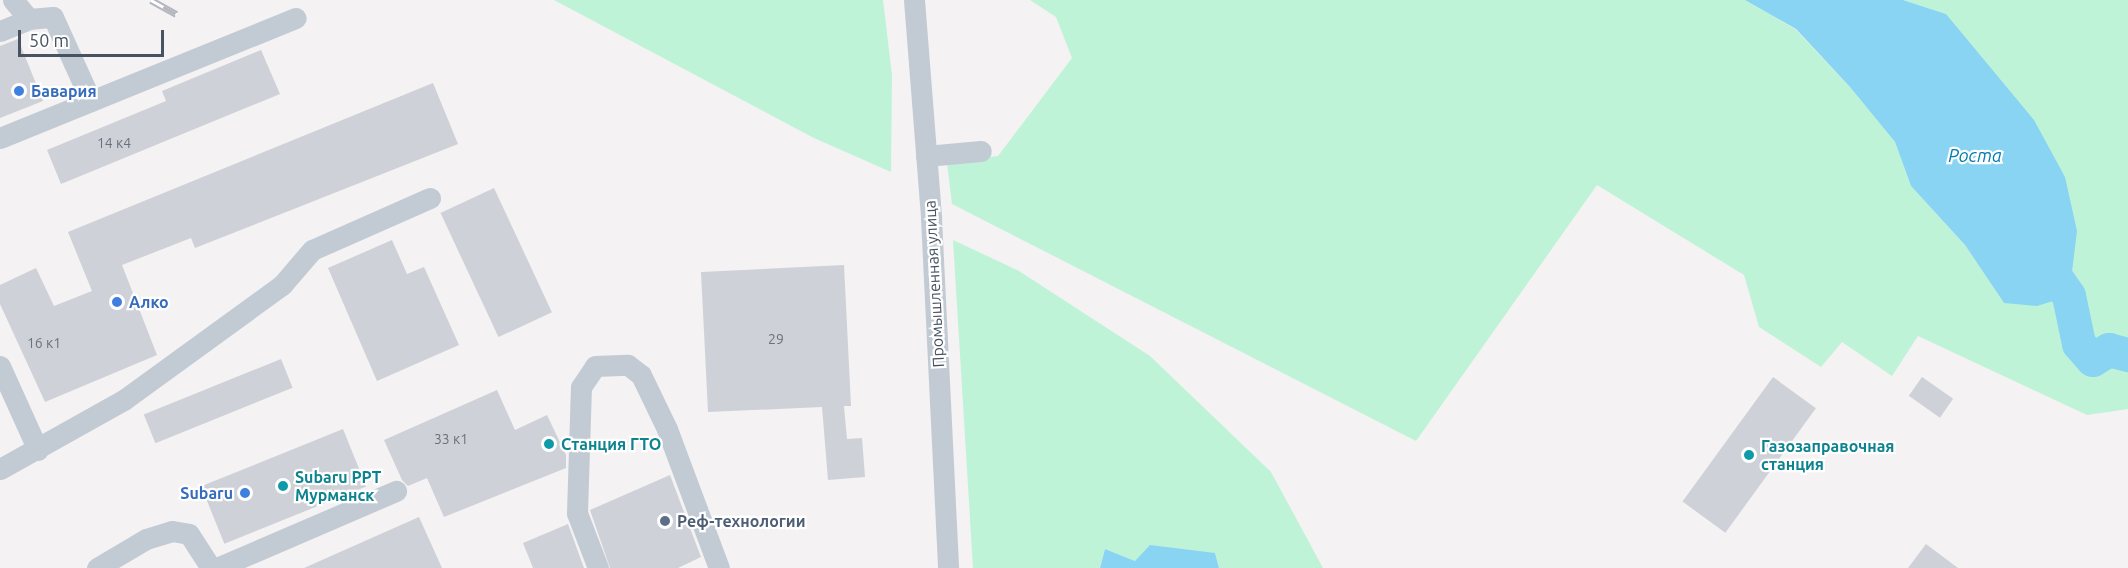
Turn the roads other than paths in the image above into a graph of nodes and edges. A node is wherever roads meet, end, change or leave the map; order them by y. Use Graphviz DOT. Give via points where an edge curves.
graph roads {
  1 [pos="13,0"];
  2 [pos="914,0"];
  3 [pos="297,18"];
  4 [pos="29,19"];
  5 [pos="0,31"];
  6 [pos="91,101"];
  7 [pos="0,138"];
  8 [pos="981,151"];
  9 [pos="926,156"];
  10 [pos="430,198"];
  11 [pos="0,366"];
  12 [pos="38,450"];
  13 [pos="0,469"];
  14 [pos="396,491"];
  15 [pos="99,567"];
  16 [pos="211,568"];
  17 [pos="217,568"];
  18 [pos="598,568"];
  19 [pos="719,568"];
  20 [pos="948,568"];
  1 -- 4 [label="street"];
  2 -- 9 [label="street, Промышленная улица"];
  3 -- 6 [label="street"];
  4 -- 5 [label="street"];
  4 -- 6 [label="street" via="53,17"];
  6 -- 7 [label="street"];
  8 -- 9 [label="street"];
  9 -- 20 [label="street, Промышленная улица"];
  10 -- 12 [label="street" via="312,250 282,285 125,399"];
  11 -- 12 [label="street"];
  12 -- 13 [label="street"];
  14 -- 17 [label="street"];
  15 -- 16 [label="street" via="172,531 189,534"];
  18 -- 19 [label="street" via="577,513 581,387 595,366 628,365 640,375 667,429"];
}
